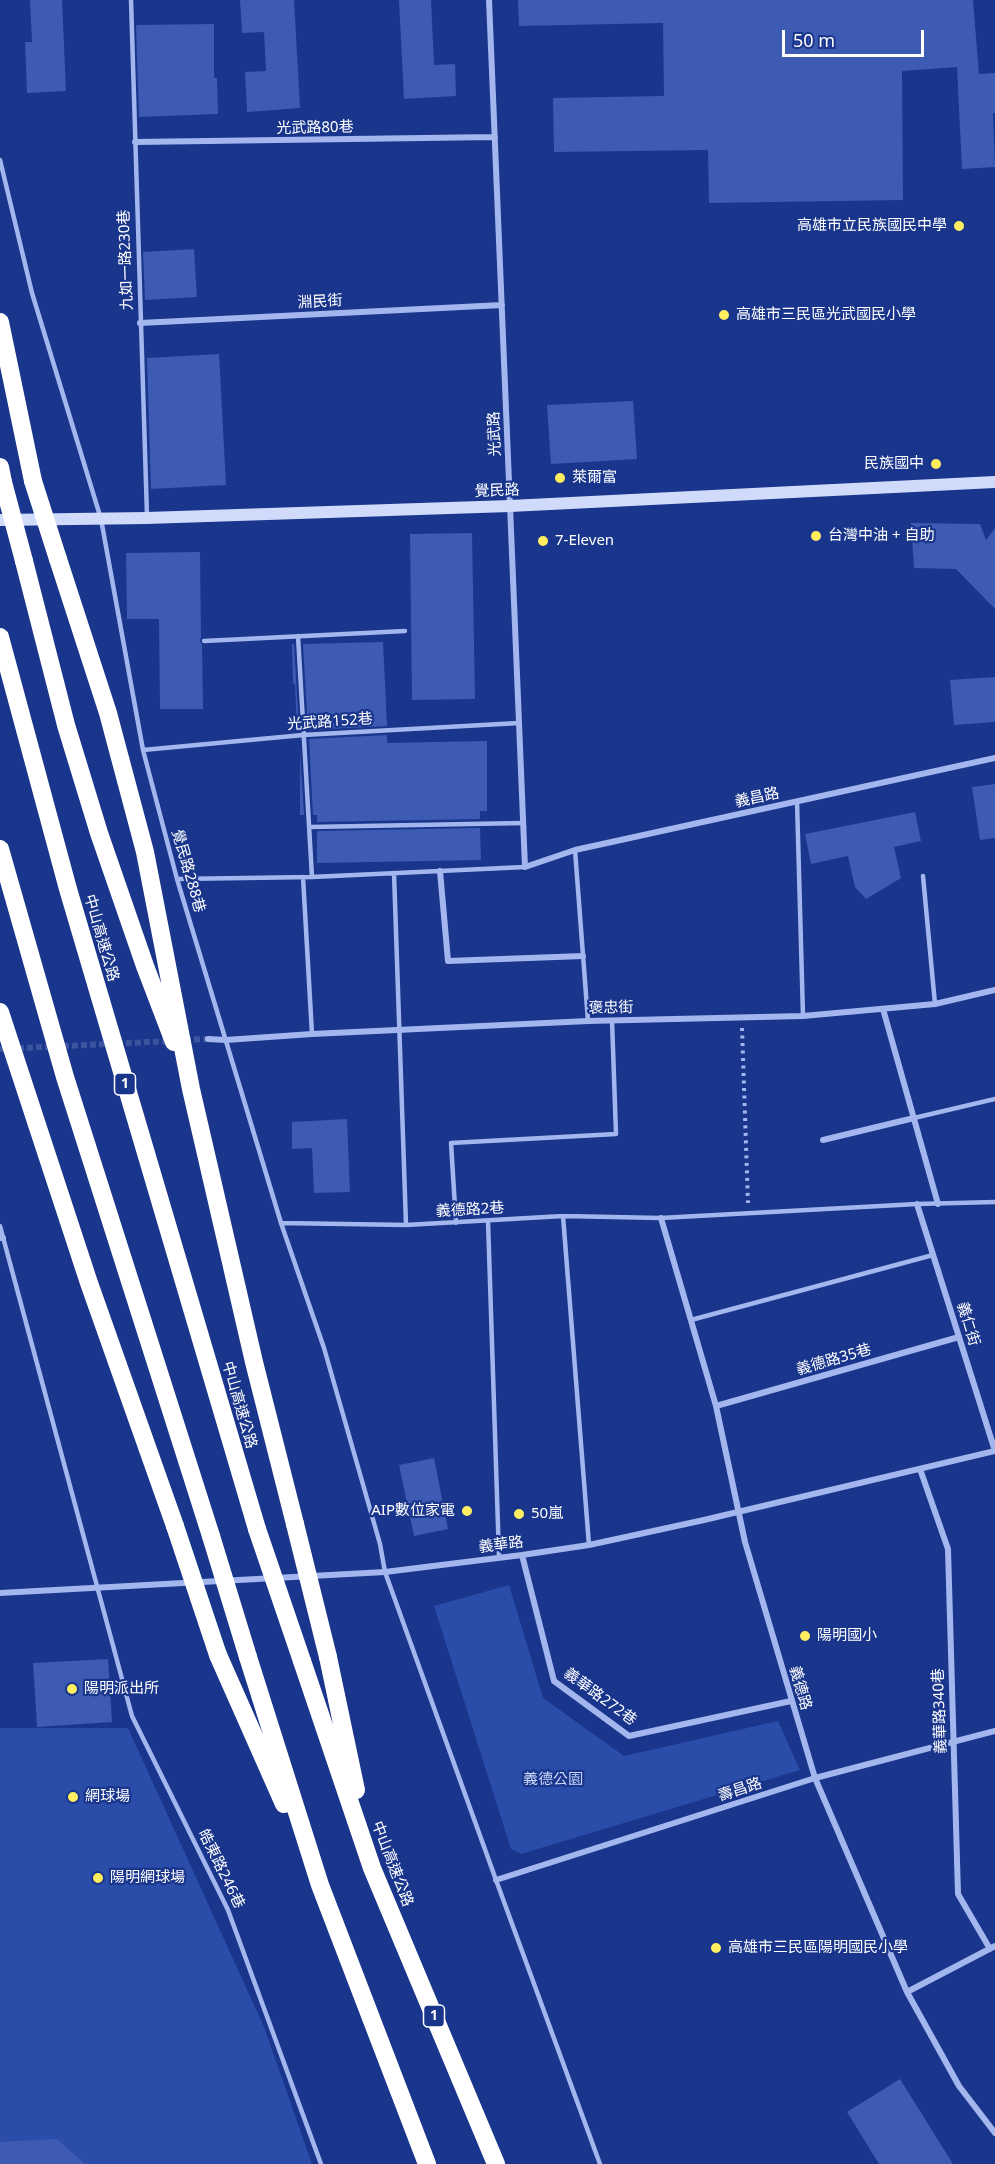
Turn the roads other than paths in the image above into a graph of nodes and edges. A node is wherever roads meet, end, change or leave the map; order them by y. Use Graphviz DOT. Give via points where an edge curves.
graph roads {
  1 [pos="131,0"];
  2 [pos="489,0"];
  3 [pos="495,137"];
  4 [pos="135,142"];
  5 [pos="0,160"];
  6 [pos="502,305"];
  7 [pos="0,322"];
  8 [pos="140,323"];
  9 [pos="2,475"];
  10 [pos="995,482"];
  11 [pos="510,506"];
  12 [pos="147,518"];
  13 [pos="101,519"];
  14 [pos="0,520"];
  15 [pos="405,631"];
  16 [pos="298,636"];
  17 [pos="0,637"];
  18 [pos="204,641"];
  19 [pos="519,723"];
  20 [pos="303,735"];
  21 [pos="143,750"];
  22 [pos="995,758"];
  23 [pos="797,801"];
  24 [pos="523,823"];
  25 [pos="310,827"];
  26 [pos="0,849"];
  27 [pos="576,849"];
  28 [pos="525,867"];
  29 [pos="441,871"];
  30 [pos="394,873"];
  31 [pos="923,876"];
  32 [pos="303,877"];
  33 [pos="312,877"];
  34 [pos="177,879"];
  35 [pos="583,956"];
  36 [pos="995,990"];
  37 [pos="935,1004"];
  38 [pos="883,1009"];
  39 [pos="0,1012"];
  40 [pos="803,1016"];
  41 [pos="612,1020"];
  42 [pos="588,1021"];
  43 [pos="4,1030"];
  44 [pos="399,1030"];
  45 [pos="312,1034"];
  46 [pos="208,1039"];
  47 [pos="226,1040"];
  48 [pos="191,1089"];
  49 [pos="995,1099"];
  50 [pos="914,1118"];
  51 [pos="823,1140"];
  52 [pos="995,1202"];
  53 [pos="938,1203"];
  54 [pos="917,1204"];
  55 [pos="563,1216"];
  56 [pos="661,1218"];
  57 [pos="488,1221"];
  58 [pos="281,1223"];
  59 [pos="456,1223"];
  60 [pos="406,1225"];
  61 [pos="0,1226"];
  62 [pos="1,1238"];
  63 [pos="933,1255"];
  64 [pos="691,1320"];
  65 [pos="959,1337"];
  66 [pos="716,1406"];
  67 [pos="995,1451"];
  68 [pos="920,1469"];
  69 [pos="739,1513"];
  70 [pos="589,1545"];
  71 [pos="522,1555"];
  72 [pos="499,1557"];
  73 [pos="385,1572"];
  74 [pos="96,1586"];
  75 [pos="0,1593"];
  76 [pos="791,1701"];
  77 [pos="995,1731"];
  78 [pos="953,1743"];
  79 [pos="815,1778"];
  80 [pos="372,1868"];
  81 [pos="496,1880"];
  82 [pos="320,1885"];
  83 [pos="992,1948"];
  84 [pos="907,1992"];
  85 [pos="995,2133"];
  86 [pos="321,2164"];
  87 [pos="427,2164"];
  88 [pos="496,2164"];
  89 [pos="600,2164"];
  1 -- 4 [label="lane, 九如一路230巷"];
  2 -- 3 [label="street, 光武路"];
  3 -- 4 [label="street, 光武路80巷"];
  3 -- 6 [label="street, 光武路"];
  4 -- 8 [label="lane, 九如一路230巷"];
  5 -- 13 [label="lane, 覺民路288巷" via="32,293"];
  6 -- 8 [label="street, 淵民街"];
  6 -- 11 [label="street, 光武路"];
  7 -- 48 [label="highway, bridge" via="33,481 108,713 145,852"];
  8 -- 12 [label="lane, 九如一路230巷"];
  9 -- 48 [label="highway, bridge" via="66,725 99,833"];
  10 -- 11 [label="street, 覺民路"];
  11 -- 12 [label="street, 覺民路"];
  11 -- 19 [label="street, 光武路"];
  12 -- 13 [label="street, 覺民路"];
  13 -- 14 [label="street, 覺民路"];
  13 -- 21 [label="lane, 覺民路288巷"];
  15 -- 16 [label="lane"];
  16 -- 18 [label="lane"];
  16 -- 20 [label="lane"];
  17 -- 80 [label="highway, 中山高速公路 / 1, bridge" via="68,889 256,1529"];
  19 -- 20 [label="lane, 光武路152巷"];
  19 -- 24 [label="street, 光武路"];
  20 -- 21 [label="lane, 光武路152巷"];
  20 -- 25 [label="lane"];
  21 -- 34 [label="lane, 覺民路288巷"];
  22 -- 23 [label="street, 義昌路"];
  23 -- 27 [label="street, 義昌路"];
  23 -- 40 [label="lane"];
  24 -- 25 [label="lane"];
  24 -- 28 [label="street, 光武路"];
  25 -- 33 [label="lane"];
  26 -- 82 [label="highway, bridge" via="65,1077"];
  27 -- 28 [label="street, 義昌路"];
  27 -- 35 [label="lane"];
  28 -- 29 [label="lane"];
  29 -- 30 [label="lane"];
  29 -- 35 [label="street" via="447,961"];
  30 -- 33 [label="lane"];
  30 -- 44 [label="lane"];
  31 -- 37 [label="lane"];
  32 -- 33 [label="lane"];
  32 -- 34 [label="lane"];
  32 -- 45 [label="lane"];
  34 -- 47 [label="lane, 覺民路288巷"];
  35 -- 42 [label="lane"];
  36 -- 37 [label="street, 褒忠街"];
  37 -- 38 [label="street, 褒忠街"];
  38 -- 40 [label="street, 褒忠街"];
  38 -- 50 [label="street"];
  39 -- 43 [label="highway"];
  40 -- 41 [label="street, 褒忠街"];
  41 -- 42 [label="street, 褒忠街"];
  41 -- 59 [label="lane" via="615,1134 451,1143"];
  42 -- 44 [label="street, 褒忠街"];
  43 -- 82 [label="highway, bridge" via="218,1655"];
  44 -- 45 [label="street, 褒忠街"];
  44 -- 60 [label="lane"];
  45 -- 47 [label="street, 褒忠街"];
  46 -- 47 [label="street, 褒忠街"];
  47 -- 58 [label="lane, 覺民路288巷"];
  48 -- 80 [label="highway, bridge" via="328,1657"];
  49 -- 50 [label="lane"];
  50 -- 51 [label="street"];
  50 -- 53 [label="street"];
  52 -- 53 [label="lane, 義德路2巷"];
  53 -- 54 [label="lane, 義德路2巷"];
  54 -- 56 [label="lane, 義德路2巷"];
  54 -- 63 [label="street, 義仁街"];
  55 -- 56 [label="lane, 義德路2巷"];
  55 -- 57 [label="lane, 義德路2巷"];
  55 -- 70 [label="lane"];
  56 -- 64 [label="street, 義德路"];
  57 -- 59 [label="lane, 義德路2巷"];
  57 -- 72 [label="lane"];
  58 -- 60 [label="lane, 義德路2巷"];
  58 -- 73 [label="lane, 覺民路288巷" via="324,1348"];
  59 -- 60 [label="lane, 義德路2巷"];
  61 -- 62 [label="lane, 皓東路246巷"];
  62 -- 74 [label="lane, 皓東路246巷"];
  63 -- 64 [label="lane"];
  63 -- 65 [label="street, 義仁街"];
  64 -- 66 [label="street, 義德路"];
  65 -- 66 [label="street, 義德路35巷"];
  65 -- 67 [label="street, 義仁街"];
  66 -- 69 [label="street, 義德路"];
  67 -- 68 [label="street, 義華路"];
  68 -- 69 [label="street, 義華路"];
  68 -- 78 [label="street, 義華路340巷" via="948,1549"];
  69 -- 70 [label="street, 義華路"];
  69 -- 76 [label="street, 義德路"];
  70 -- 71 [label="street, 義華路"];
  71 -- 72 [label="street, 義華路"];
  71 -- 76 [label="street, 義華路272巷" via="554,1681 629,1736"];
  72 -- 73 [label="street, 義華路"];
  73 -- 74 [label="street, 義華路"];
  73 -- 81 [label="lane, 覺民路288巷"];
  74 -- 75 [label="street, 義華路"];
  74 -- 86 [label="lane, 皓東路246巷" via="132,1716 228,1910"];
  76 -- 79 [label="street, 義德路"];
  77 -- 78 [label="street, 壽昌路"];
  78 -- 79 [label="street, 壽昌路"];
  78 -- 83 [label="street, 義華路340巷" via="958,1894"];
  79 -- 81 [label="street, 壽昌路"];
  79 -- 84 [label="street, 義德路"];
  80 -- 88 [label="highway, 中山高速公路 / 1"];
  81 -- 89 [label="lane, 覺民路288巷"];
  82 -- 87 [label="highway"];
  83 -- 84 [label="street"];
  84 -- 85 [label="street, 義德路" via="959,2086"];
}
